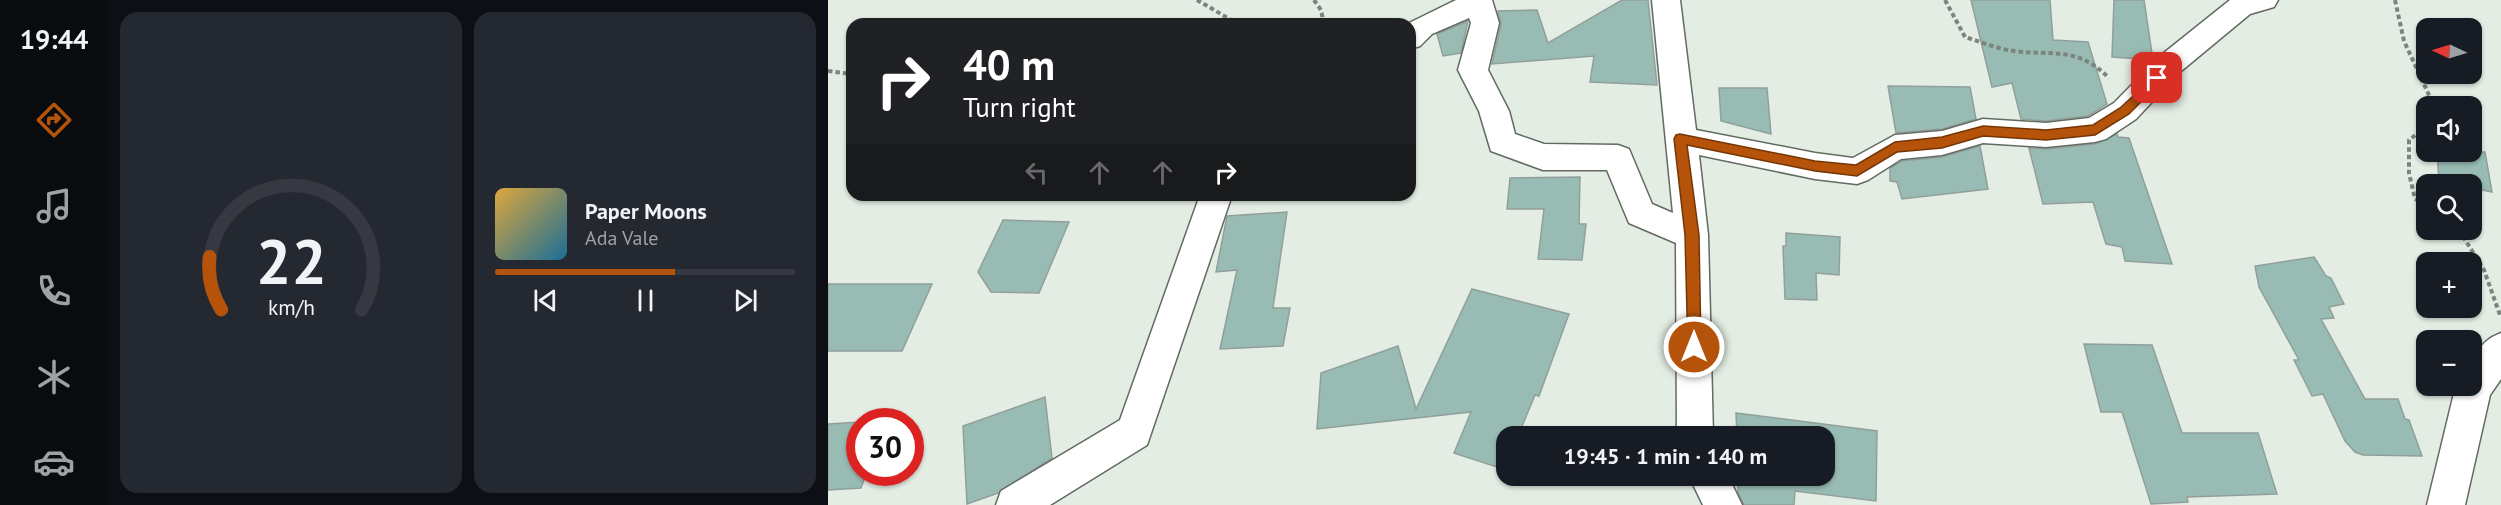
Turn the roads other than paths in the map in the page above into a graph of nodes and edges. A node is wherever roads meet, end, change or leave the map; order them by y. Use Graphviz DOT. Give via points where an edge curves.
graph roads {
  1 [pos="1666,0"];
  2 [pos="2264,0"];
  3 [pos="1478,1"];
  4 [pos="1416,32"];
  5 [pos="1680,139"];
  6 [pos="1214,201"];
  7 [pos="1692,235"];
  8 [pos="2501,349"];
  9 [pos="1695,426"];
  10 [pos="1713,486"];
  11 [pos="1015,505"];
  12 [pos="1723,505"];
  13 [pos="2446,505"];
  1 -- 5 [label="street"];
  2 -- 5 [label="street" via="2241,6 2170,64 2125,111 2095,130 2046,135 1983,131 1942,142 1895,147 1857,171"];
  3 -- 4 [label="street"];
  3 -- 7 [label="street" via="1485,23 1473,70 1494,111 1502,142 1543,157 1618,158 1640,213"];
  5 -- 7 [label="street"];
  6 -- 11 [label="street" via="1134,432"];
  7 -- 9 [label="street"];
  8 -- 13 [label="street" via="2473,389"];
  10 -- 12 [label="street"];
}
